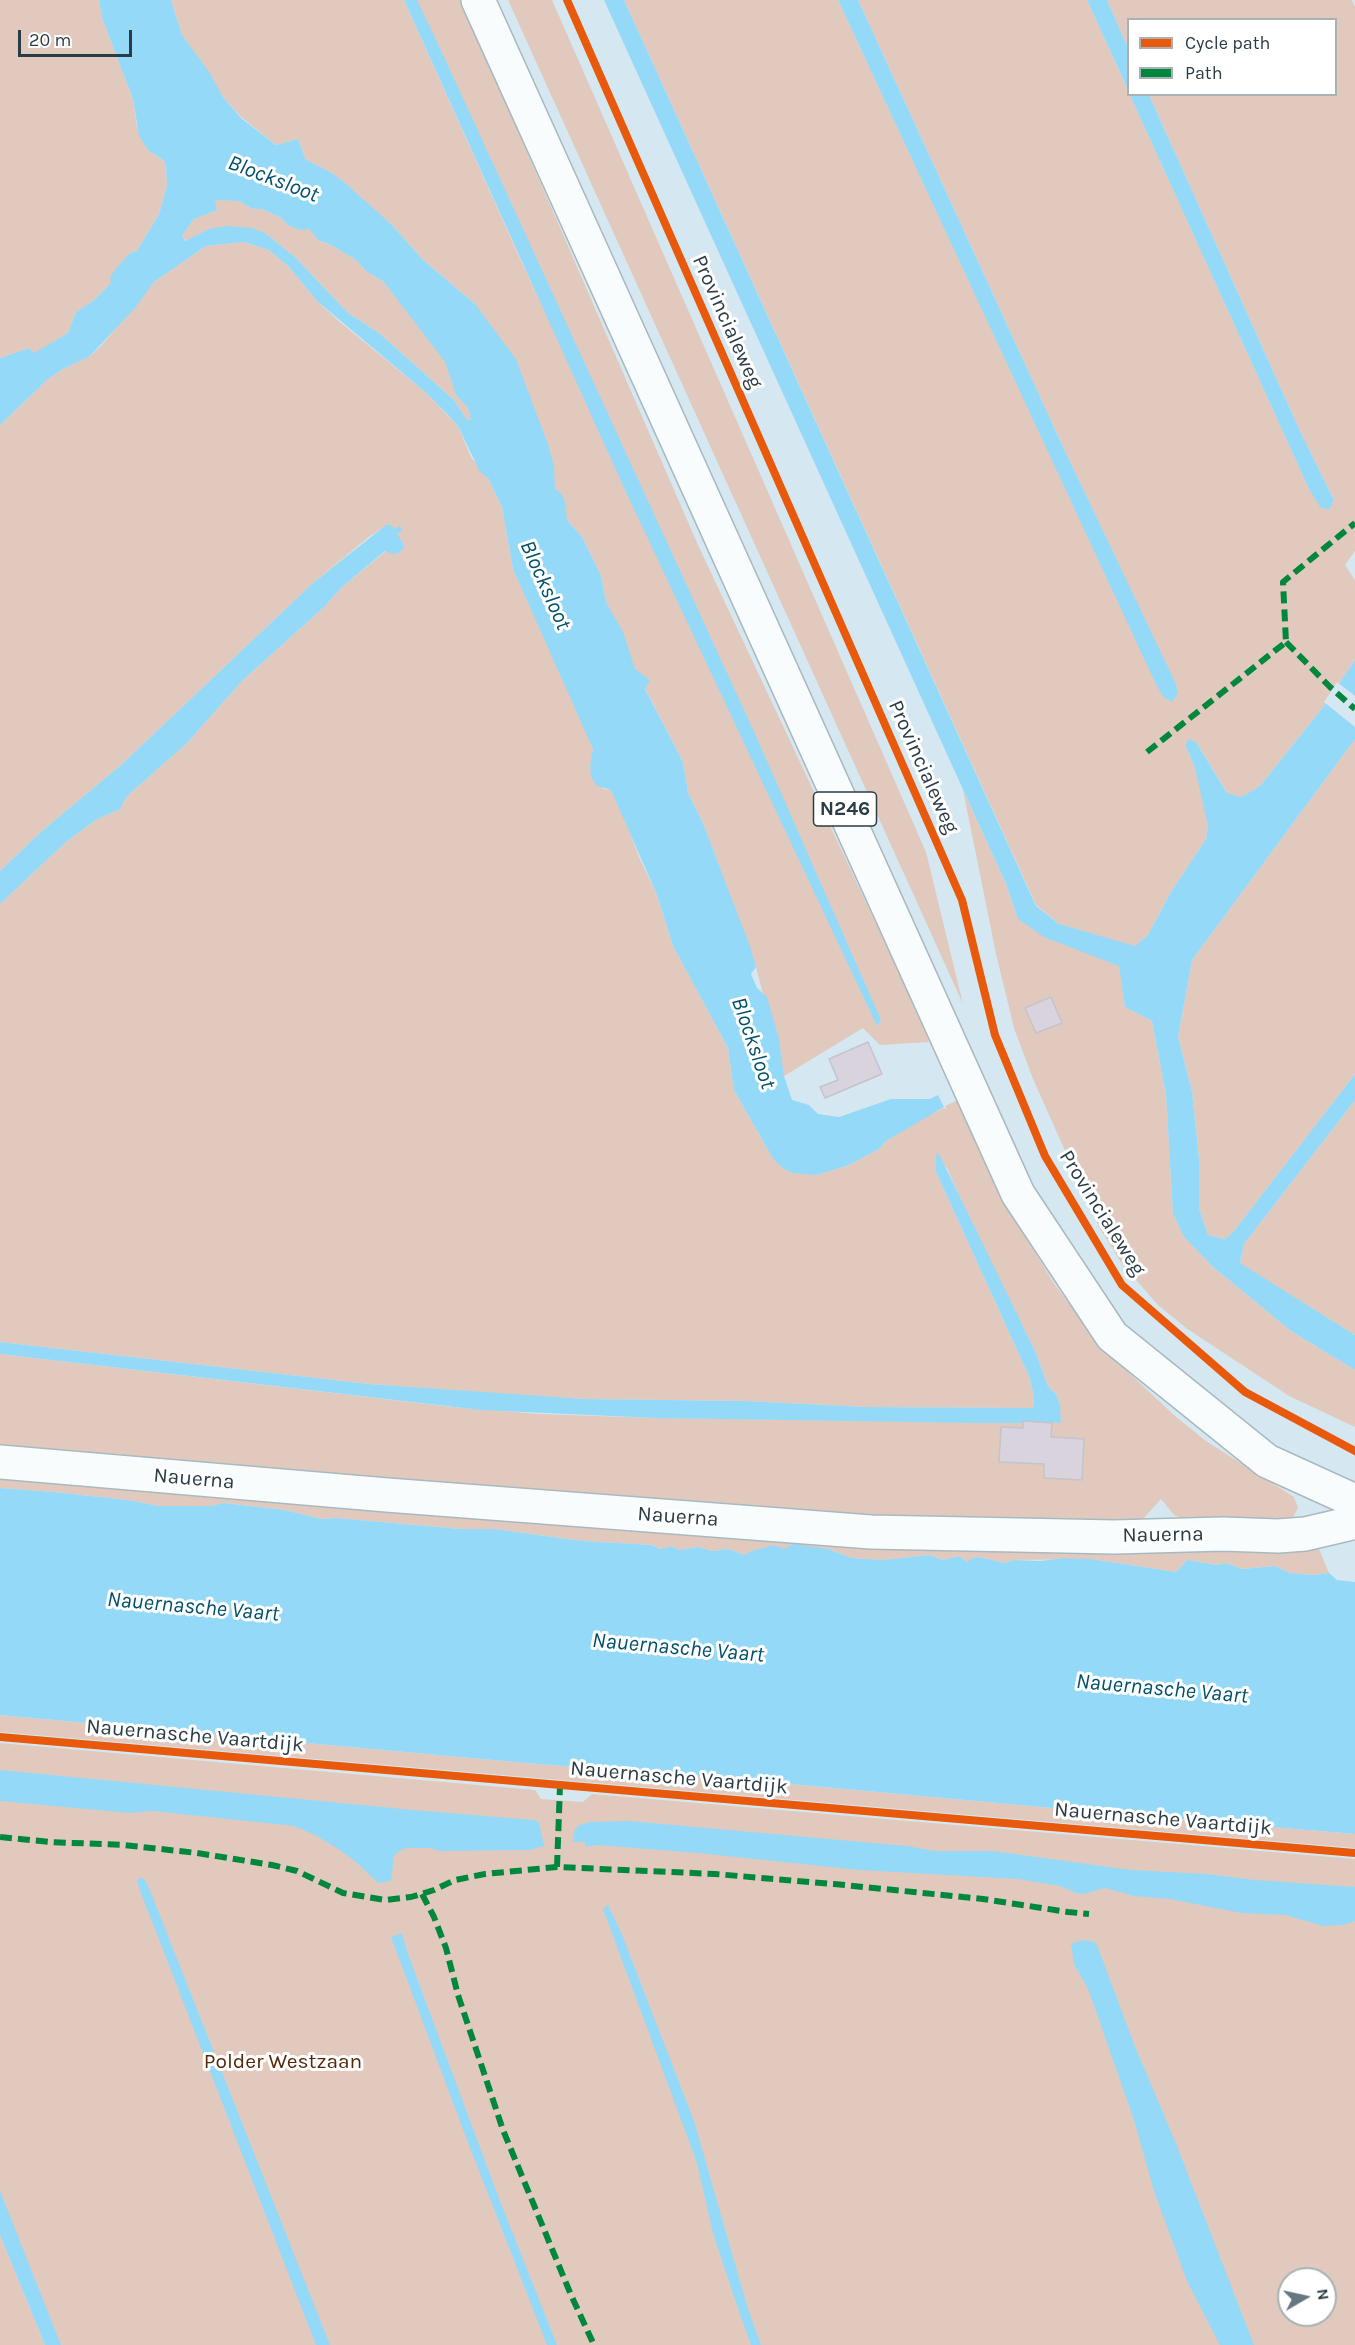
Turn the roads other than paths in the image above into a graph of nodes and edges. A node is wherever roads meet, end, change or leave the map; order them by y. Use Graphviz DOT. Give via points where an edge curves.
graph roads {
  1 [pos="478,0"];
  2 [pos="0,1462"];
  3 [pos="1355,1501"];
  4 [pos="1355,1519"];
  1 -- 3 [label="main road, N246" via="1018,1194 1112,1336 1267,1461"];
  2 -- 4 [label="main road, Nauerna" via="871,1532 1278,1536 1305,1534"];
}
